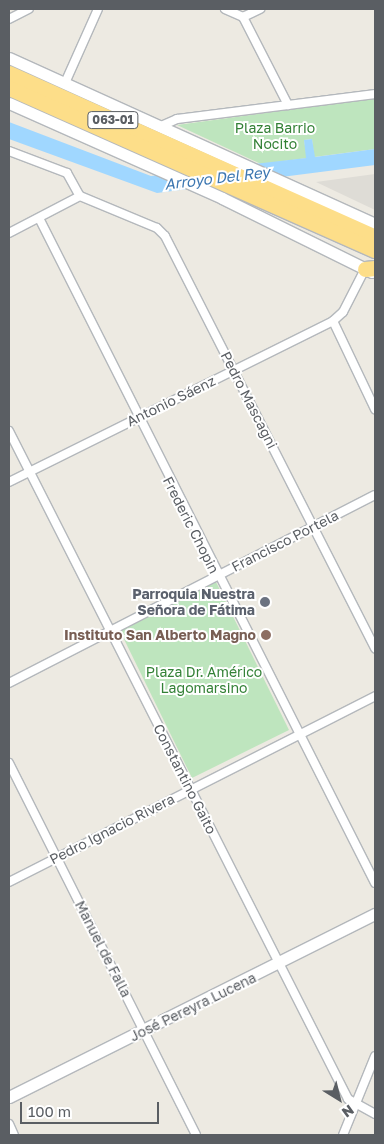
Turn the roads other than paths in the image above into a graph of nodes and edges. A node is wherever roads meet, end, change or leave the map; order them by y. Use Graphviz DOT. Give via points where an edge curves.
graph roads {
  1 [pos="29,9"];
  2 [pos="98,9"];
  3 [pos="225,9"];
  4 [pos="260,9"];
  5 [pos="244,17"];
  6 [pos="9,20"];
  7 [pos="9,58"];
  8 [pos="9,73"];
  9 [pos="65,83"];
  10 [pos="16,91"];
  11 [pos="375,94"];
  12 [pos="288,105"];
  13 [pos="159,127"];
  14 [pos="9,152"];
  15 [pos="80,196"];
  16 [pos="288,198"];
  17 [pos="39,218"];
  18 [pos="375,224"];
  19 [pos="9,233"];
  20 [pos="375,237"];
  21 [pos="375,250"];
  22 [pos="372,270"];
  23 [pos="333,322"];
  24 [pos="234,370"];
  25 [pos="375,409"];
  26 [pos="138,417"];
  27 [pos="9,431"];
  28 [pos="29,472"];
  29 [pos="9,482"];
  30 [pos="375,495"];
  31 [pos="313,528"];
  32 [pos="217,576"];
  33 [pos="109,631"];
  34 [pos="375,648"];
  35 [pos="9,683"];
  36 [pos="375,696"];
  37 [pos="300,734"];
  38 [pos="9,763"];
  39 [pos="191,789"];
  40 [pos="56,858"];
  41 [pos="9,882"];
  42 [pos="375,883"];
  43 [pos="375,914"];
  44 [pos="279,964"];
  45 [pos="144,1031"];
  46 [pos="375,1056"];
  47 [pos="9,1097"];
  48 [pos="356,1106"];
  49 [pos="375,1114"];
  50 [pos="9,1124"];
  51 [pos="14,1135"];
  52 [pos="196,1135"];
  53 [pos="343,1135"];
  1 -- 6 [label="street"];
  2 -- 9 [label="street"];
  3 -- 5 [label="street"];
  4 -- 5 [label="street"];
  5 -- 12 [label="street"];
  7 -- 9 [label="street"];
  8 -- 10 [label="highway, 063-01"];
  9 -- 13 [label="street"];
  10 -- 16 [label="highway, 063-01" via="199,158"];
  10 -- 16 [label="highway, 063-01" via="184,164"];
  10 -- 22 [label="street" via="165,173"];
  11 -- 12 [label="street"];
  12 -- 13 [label="street" via="176,119"];
  13 -- 16 [label="street" via="225,158"];
  14 -- 15 [label="street" via="68,173"];
  15 -- 17 [label="street"];
  15 -- 24 [label="street, Pedro Mascagni" via="156,228 166,236"];
  16 -- 18 [label="street"];
  16 -- 20 [label="highway, 063-01"];
  16 -- 21 [label="highway, 063-01"];
  17 -- 19 [label="street"];
  17 -- 26 [label="street, Frederic Chopin"];
  22 -- 23 [label="street, Antonio Sáenz"];
  23 -- 24 [label="street, Antonio Sáenz"];
  23 -- 25 [label="street"];
  24 -- 26 [label="street, Antonio Sáenz"];
  24 -- 31 [label="street, Pedro Mascagni"];
  26 -- 28 [label="street, Antonio Sáenz"];
  26 -- 32 [label="street, Frederic Chopin"];
  27 -- 28 [label="street, Constantino Gaito"];
  28 -- 29 [label="street, Antonio Sáenz"];
  28 -- 33 [label="street, Constantino Gaito"];
  30 -- 31 [label="street, Francisco Portela"];
  31 -- 32 [label="street, Francisco Portela"];
  31 -- 34 [label="street, Pedro Mascagni"];
  32 -- 33 [label="street, Francisco Portela"];
  32 -- 37 [label="street, Frederic Chopin"];
  33 -- 35 [label="street, Francisco Portela"];
  33 -- 39 [label="street, Constantino Gaito"];
  36 -- 37 [label="street, Pedro Ignacio Rivera"];
  37 -- 39 [label="street, Pedro Ignacio Rivera"];
  37 -- 42 [label="street, Frederic Chopin"];
  38 -- 40 [label="street, Manuel de Falla"];
  39 -- 40 [label="street, Pedro Ignacio Rivera"];
  39 -- 44 [label="street, Constantino Gaito"];
  40 -- 41 [label="street, Pedro Ignacio Rivera"];
  40 -- 45 [label="street, Manuel de Falla"];
  43 -- 44 [label="street, José Pereyra Lucena"];
  44 -- 45 [label="street, José Pereyra Lucena"];
  44 -- 48 [label="street, Constantino Gaito"];
  45 -- 47 [label="street, José Pereyra Lucena"];
  45 -- 52 [label="street, Manuel de Falla"];
  46 -- 48 [label="street"];
  48 -- 49 [label="street"];
  48 -- 53 [label="street"];
  50 -- 51 [label="street"];
}
